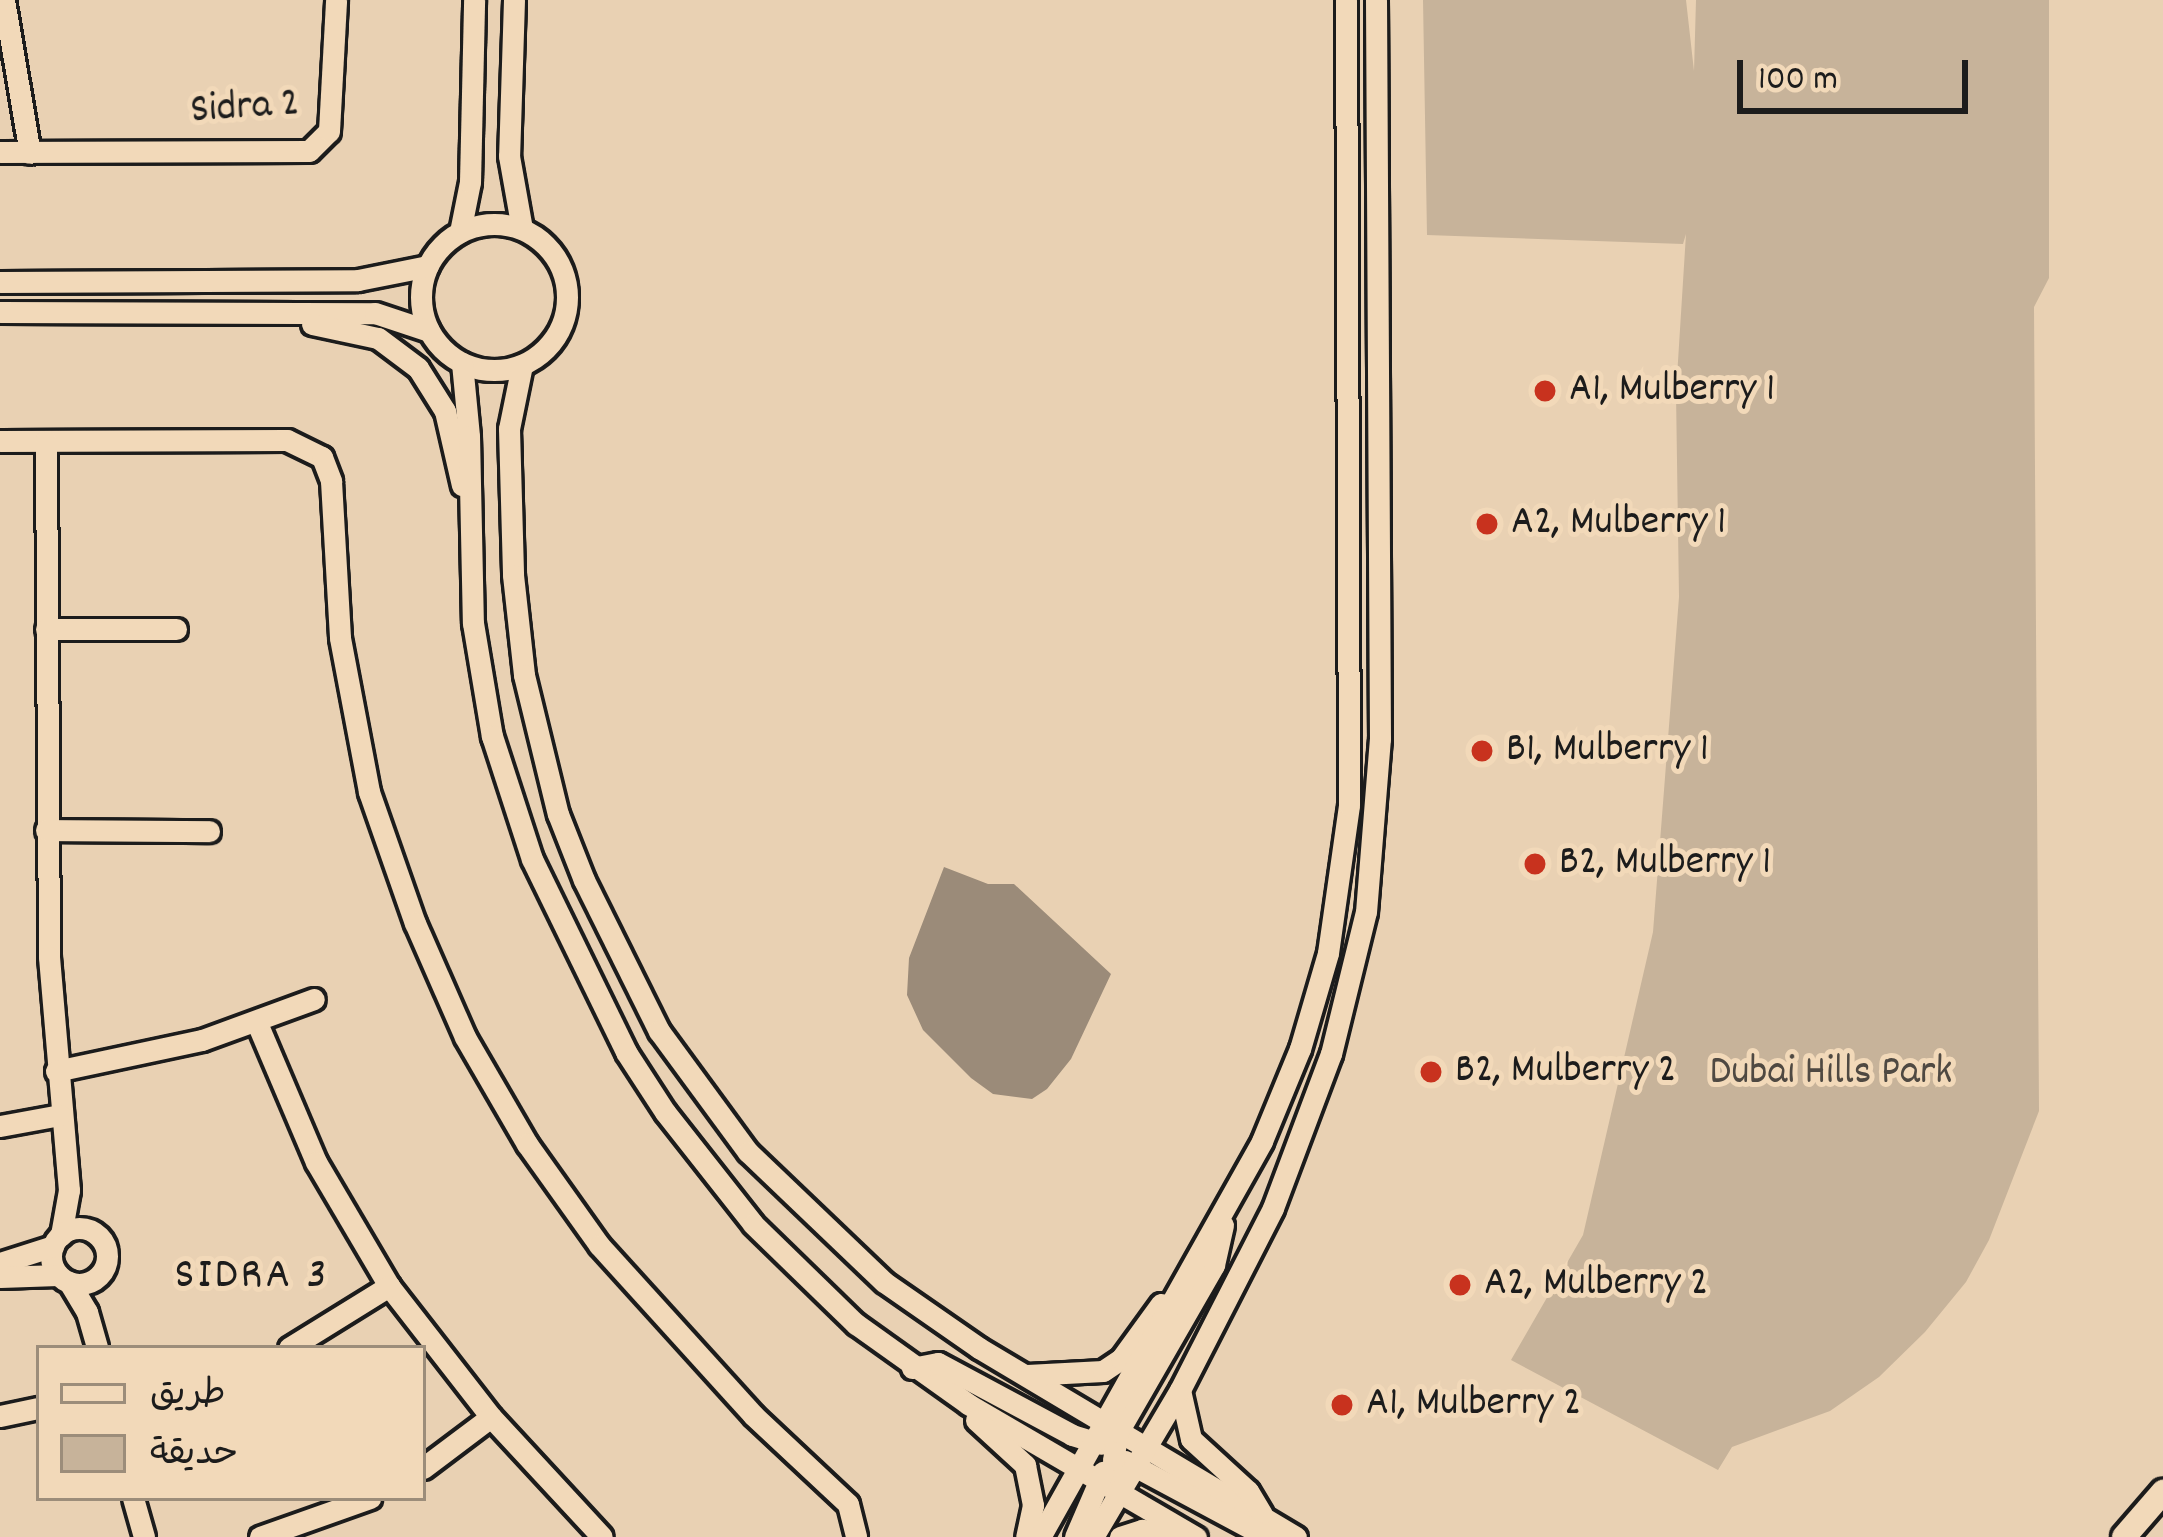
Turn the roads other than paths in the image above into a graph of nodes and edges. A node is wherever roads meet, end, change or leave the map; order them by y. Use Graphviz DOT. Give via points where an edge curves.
graph roads {
  1 [pos="4,0"];
  2 [pos="336,0"];
  3 [pos="474,0"];
  4 [pos="514,0"];
  5 [pos="1346,0"];
  6 [pos="1376,0"];
  7 [pos="0,152"];
  8 [pos="30,153"];
  9 [pos="1349,202"];
  10 [pos="1380,203"];
  11 [pos="522,229"];
  12 [pos="460,232"];
  13 [pos="428,266"];
  14 [pos="0,282"];
  15 [pos="0,312"];
  16 [pos="265,313"];
  17 [pos="428,331"];
  18 [pos="462,364"];
  19 [pos="522,364"];
  20 [pos="0,441"];
  21 [pos="46,441"];
  22 [pos="470,508"];
  23 [pos="46,629"];
  24 [pos="176,629"];
  25 [pos="46,830"];
  26 [pos="209,831"];
  27 [pos="314,999"];
  28 [pos="257,1023"];
  29 [pos="56,1071"];
  30 [pos="60,1115"];
  31 [pos="0,1126"];
  32 [pos="69,1190"];
  33 [pos="1223,1213"];
  34 [pos="91,1231"];
  35 [pos="57,1240"];
  36 [pos="0,1263"];
  37 [pos="0,1277"];
  38 [pos="97,1277"];
  39 [pos="63,1278"];
  40 [pos="389,1286"];
  41 [pos="1177,1295"];
  42 [pos="91,1322"];
  43 [pos="96,1345"];
  44 [pos="294,1345"];
  45 [pos="912,1368"];
  46 [pos="1024,1375"];
  47 [pos="1180,1390"];
  48 [pos="968,1404"];
  49 [pos="36,1409"];
  50 [pos="0,1416"];
  51 [pos="491,1417"];
  52 [pos="1114,1455"];
  53 [pos="426,1466"];
  54 [pos="1077,1470"];
  55 [pos="2163,1492"];
  56 [pos="134,1501"];
  57 [pos="365,1501"];
  58 [pos="1265,1528"];
  59 [pos="315,1529"];
  60 [pos="144,1537"];
  61 [pos="260,1537"];
  62 [pos="602,1537"];
  63 [pos="856,1537"];
  64 [pos="1026,1537"];
  65 [pos="1040,1537"];
  66 [pos="1075,1537"];
  67 [pos="1093,1537"];
  68 [pos="1120,1537"];
  69 [pos="1195,1537"];
  70 [pos="1296,1537"];
  71 [pos="2124,1537"];
  1 -- 8 [label="street"];
  2 -- 8 [label="street, Sidra 2" via="329,131 309,151"];
  3 -- 12 [label="street" via="470,182"];
  4 -- 11 [label="street" via="509,156"];
  5 -- 9 [label="street"];
  6 -- 10 [label="street"];
  7 -- 8 [label="street, Sidra 2"];
  9 -- 10 [label="street"];
  9 -- 33 [label="street" via="1345,855 1300,1048"];
  10 -- 47 [label="street" via="1379,791 1366,912 1298,1148"];
  11 -- 12 [label="street" via="480,225"];
  11 -- 19 [label="street" via="559,263 567,288 554,338"];
  12 -- 13 [label="street"];
  13 -- 14 [label="street" via="358,280"];
  13 -- 17 [label="street" via="420,299"];
  15 -- 16 [label="street"];
  16 -- 17 [label="street" via="375,313"];
  16 -- 22 [label="street" via="378,338 418,368 445,411"];
  17 -- 18 [label="street"];
  18 -- 19 [label="street"];
  18 -- 22 [label="street"];
  19 -- 46 [label="street" via="509,429 524,675 558,814 620,962 700,1090 788,1195 884,1282"];
  20 -- 21 [label="street"];
  21 -- 23 [label="street"];
  21 -- 63 [label="street" via="287,440 322,457 331,482 340,638 370,792 465,1037 526,1144 599,1245 752,1415 848,1504"];
  22 -- 45 [label="street" via="473,622 492,736 532,859 591,989 665,1112 753,1224"];
  23 -- 24 [label="street"];
  23 -- 25 [label="street"];
  25 -- 26 [label="street"];
  25 -- 29 [label="street"];
  27 -- 28 [label="street"];
  28 -- 29 [label="street"];
  28 -- 40 [label="street" via="316,1162"];
  29 -- 30 [label="street"];
  30 -- 31 [label="street"];
  30 -- 32 [label="street"];
  32 -- 34 [label="street"];
  32 -- 35 [label="street"];
  33 -- 41 [label="street"];
  33 -- 52 [label="street" via="1214,1265"];
  34 -- 35 [label="street" via="76,1228"];
  34 -- 38 [label="street" via="107,1258"];
  35 -- 36 [label="street"];
  35 -- 39 [label="street"];
  37 -- 39 [label="street"];
  38 -- 39 [label="street"];
  38 -- 42 [label="street"];
  39 -- 42 [label="street"];
  40 -- 44 [label="street"];
  40 -- 51 [label="street"];
  41 -- 46 [label="street" via="1152,1312 1121,1359 1102,1372"];
  41 -- 52 [label="street"];
  42 -- 43 [label="street"];
  45 -- 48 [label="street"];
  45 -- 52 [label="street" via="953,1370"];
  46 -- 52 [label="street"];
  47 -- 52 [label="street"];
  47 -- 58 [label="street" via="1191,1439 1248,1491"];
  48 -- 54 [label="street"];
  48 -- 64 [label="street" via="1025,1466 1034,1505"];
  49 -- 50 [label="street"];
  51 -- 53 [label="street"];
  51 -- 62 [label="street"];
  52 -- 54 [label="street"];
  52 -- 54 [label="street"];
  52 -- 58 [label="street"];
  52 -- 66 [label="street"];
  52 -- 67 [label="street"];
  52 -- 69 [label="street"];
  54 -- 65 [label="street"];
  55 -- 71 [label="main road"];
  56 -- 60 [label="street"];
  57 -- 59 [label="street"];
  58 -- 70 [label="street"];
  59 -- 61 [label="street"];
  68 -- 69 [label="street" via="1142,1530"];
}
